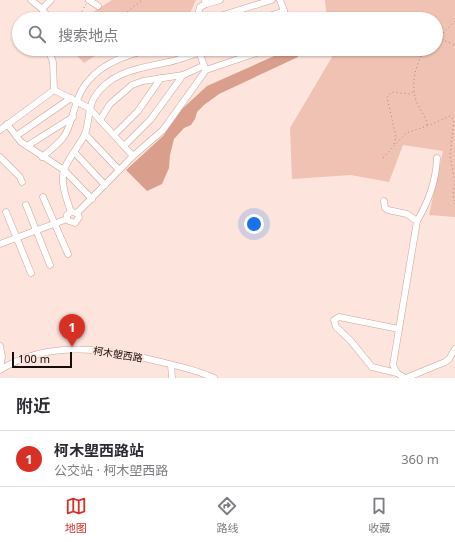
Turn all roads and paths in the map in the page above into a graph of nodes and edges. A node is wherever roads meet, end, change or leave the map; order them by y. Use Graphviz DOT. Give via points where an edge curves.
graph roads {
  1 [pos="31,0"];
  2 [pos="51,0"];
  3 [pos="89,0"];
  4 [pos="142,0"];
  5 [pos="220,0"];
  6 [pos="272,0"];
  7 [pos="280,0"];
  8 [pos="206,2"];
  9 [pos="98,6"];
  10 [pos="42,8"];
  11 [pos="284,11"];
  12 [pos="45,12"];
  13 [pos="82,12"];
  14 [pos="127,12"];
  15 [pos="200,12"];
  16 [pos="233,12"];
  17 [pos="281,12"];
  18 [pos="455,21"];
  19 [pos="443,33"];
  20 [pos="443,41"];
  21 [pos="455,45"];
  22 [pos="50,56"];
  23 [pos="127,56"];
  24 [pos="185,56"];
  25 [pos="200,56"];
  26 [pos="245,56"];
  27 [pos="423,56"];
  28 [pos="205,68"];
  29 [pos="183,75"];
  30 [pos="161,78"];
  31 [pos="54,90"];
  32 [pos="414,92"];
  33 [pos="74,99"];
  34 [pos="89,108"];
  35 [pos="73,117"];
  36 [pos="100,120"];
  37 [pos="7,124"];
  38 [pos="427,126"];
  39 [pos="0,130"];
  40 [pos="85,134"];
  41 [pos="114,134"];
  42 [pos="16,136"];
  43 [pos="394,144"];
  44 [pos="27,146"];
  45 [pos="124,146"];
  46 [pos="75,153"];
  47 [pos="133,156"];
  48 [pos="0,157"];
  49 [pos="42,157"];
  50 [pos="383,158"];
  51 [pos="437,158"];
  52 [pos="64,170"];
  53 [pos="119,170"];
  54 [pos="22,182"];
  55 [pos="105,184"];
  56 [pos="43,197"];
  57 [pos="92,198"];
  58 [pos="384,201"];
  59 [pos="455,202"];
  60 [pos="26,205"];
  61 [pos="6,212"];
  62 [pos="74,212"];
  63 [pos="67,219"];
  64 [pos="417,221"];
  65 [pos="55,224"];
  66 [pos="37,231"];
  67 [pos="17,238"];
  68 [pos="0,244"];
  69 [pos="68,254"];
  70 [pos="50,266"];
  71 [pos="31,273"];
  72 [pos="399,329"];
  73 [pos="0,346"];
  74 [pos="455,349"];
  75 [pos="452,359"];
  76 [pos="172,365"];
  77 [pos="0,369"];
  78 [pos="397,373"];
  79 [pos="172,378"];
  80 [pos="214,378"];
  81 [pos="406,378"];
  1 -- 10 [label="street"];
  2 -- 10 [label="street"];
  3 -- 9 [label="street"];
  3 -- 13 [label="path"];
  4 -- 14 [label="path"];
  5 -- 8 [label="street"];
  6 -- 16 [label="street"];
  7 -- 11 [label="street"];
  8 -- 15 [label="street" via="200,7"];
  10 -- 12 [label="street"];
  11 -- 17 [label="street"];
  18 -- 19 [label="path"];
  20 -- 21 [label="path"];
  22 -- 31 [label="street" via="54,71"];
  23 -- 33 [label="street" via="110,62"];
  24 -- 34 [label="street" via="116,76 103,86"];
  25 -- 28 [label="street"];
  26 -- 28 [label="street"];
  27 -- 32 [label="path" via="414,77"];
  28 -- 29 [label="street"];
  28 -- 47 [label="street" via="163,130"];
  29 -- 30 [label="street"];
  29 -- 45 [label="street" via="151,119"];
  30 -- 36 [label="street" via="132,85 110,104"];
  30 -- 41 [label="street" via="138,111"];
  31 -- 33 [label="street"];
  31 -- 37 [label="street"];
  32 -- 38 [label="path"];
  32 -- 43 [label="path" via="392,92 387,97 396,137"];
  33 -- 34 [label="street"];
  33 -- 35 [label="street"];
  33 -- 42 [label="street"];
  34 -- 36 [label="street"];
  34 -- 40 [label="street"];
  35 -- 44 [label="street"];
  35 -- 49 [label="street" via="63,139"];
  36 -- 41 [label="street"];
  37 -- 39 [label="street"];
  37 -- 42 [label="street"];
  38 -- 43 [label="path" via="406,133"];
  38 -- 59 [label="path" via="450,116 454,120 450,156 455,182"];
  40 -- 46 [label="street"];
  40 -- 53 [label="street"];
  41 -- 45 [label="street"];
  42 -- 44 [label="street"];
  43 -- 50 [label="path"];
  44 -- 49 [label="street"];
  45 -- 47 [label="street"];
  46 -- 52 [label="street"];
  46 -- 55 [label="street"];
  47 -- 53 [label="street"];
  48 -- 54 [label="street"];
  49 -- 52 [label="street"];
  51 -- 64 [label="street" via="433,187"];
  52 -- 57 [label="street"];
  52 -- 62 [label="street" via="64,188"];
  53 -- 55 [label="street"];
  55 -- 57 [label="street"];
  56 -- 65 [label="street"];
  57 -- 62 [label="street"];
  58 -- 64 [label="street" via="388,210 407,214"];
  60 -- 66 [label="street"];
  61 -- 67 [label="street"];
  62 -- 63 [label="street"];
  62 -- 63 [label="street" via="79,217 75,222"];
  63 -- 65 [label="street"];
  64 -- 72 [label="street"];
  65 -- 66 [label="street"];
  65 -- 69 [label="street"];
  66 -- 67 [label="street"];
  66 -- 70 [label="street"];
  67 -- 68 [label="street"];
  67 -- 71 [label="street"];
  72 -- 78 [label="street" via="393,365"];
  72 -- 78 [label="street" via="339,317 334,320 336,328 350,340 372,367"];
  73 -- 77 [label="street"];
  74 -- 75 [label="street"];
  75 -- 81 [label="street"];
  76 -- 77 [label="street, 柯木塱西路" via="116,352 74,350 27,357"];
  76 -- 79 [label="street"];
  76 -- 80 [label="street, 柯木塱西路"];
  78 -- 81 [label="street"];
}
